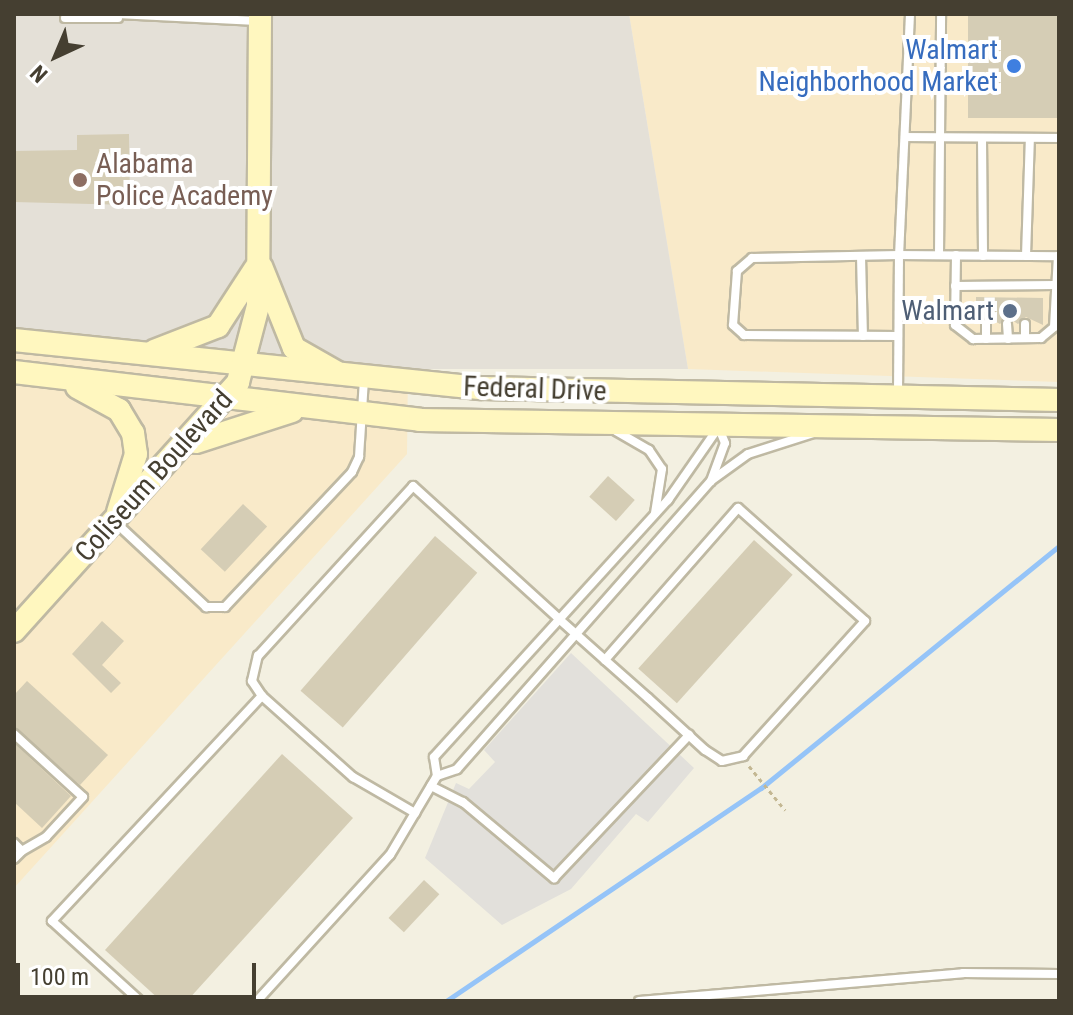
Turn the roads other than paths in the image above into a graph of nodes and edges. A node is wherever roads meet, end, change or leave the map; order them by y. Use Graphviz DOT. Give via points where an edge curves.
graph roads {
  1 [pos="910,14"];
  2 [pos="941,14"];
  3 [pos="118,16"];
  4 [pos="65,18"];
  5 [pos="260,18"];
  6 [pos="906,137"];
  7 [pos="940,137"];
  8 [pos="982,138"];
  9 [pos="1030,138"];
  10 [pos="1059,138"];
  11 [pos="899,255"];
  12 [pos="939,255"];
  13 [pos="956,255"];
  14 [pos="861,256"];
  15 [pos="983,256"];
  16 [pos="1026,256"];
  17 [pos="1059,256"];
  18 [pos="259,261"];
  19 [pos="1008,285"];
  20 [pos="1025,285"];
  21 [pos="1055,285"];
  22 [pos="955,286"];
  23 [pos="985,286"];
  24 [pos="985,297"];
  25 [pos="1006,297"];
  26 [pos="1025,297"];
  27 [pos="986,324"];
  28 [pos="1007,324"];
  29 [pos="1025,324"];
  30 [pos="863,336"];
  31 [pos="898,336"];
  32 [pos="1025,338"];
  33 [pos="986,339"];
  34 [pos="1008,339"];
  35 [pos="14,340"];
  36 [pos="137,355"];
  37 [pos="244,368"];
  38 [pos="20,372"];
  39 [pos="358,379"];
  40 [pos="720,394"];
  41 [pos="231,397"];
  42 [pos="898,397"];
  43 [pos="1059,400"];
  44 [pos="305,408"];
  45 [pos="364,415"];
  46 [pos="600,426"];
  47 [pos="719,427"];
  48 [pos="826,428"];
  49 [pos="1059,430"];
  50 [pos="183,448"];
  51 [pos="711,481"];
  52 [pos="654,515"];
  53 [pos="115,522"];
  54 [pos="559,619"];
  55 [pos="14,631"];
  56 [pos="576,634"];
  57 [pos="605,660"];
  58 [pos="262,696"];
  59 [pos="14,734"];
  60 [pos="689,735"];
  61 [pos="437,776"];
  62 [pos="431,786"];
  63 [pos="415,813"];
  64 [pos="14,843"];
  65 [pos="22,851"];
  66 [pos="14,859"];
  67 [pos="1059,974"];
  68 [pos="140,1001"];
  69 [pos="257,1001"];
  70 [pos="639,1001"];
  1 -- 6 [label="lane"];
  2 -- 7 [label="lane"];
  3 -- 4 [label="lane"];
  3 -- 5 [label="lane"];
  5 -- 18 [label="main road, Coliseum Boulevard"];
  6 -- 7 [label="lane"];
  6 -- 11 [label="lane"];
  7 -- 8 [label="lane"];
  7 -- 12 [label="lane"];
  8 -- 9 [label="lane"];
  8 -- 15 [label="lane"];
  9 -- 10 [label="lane"];
  9 -- 16 [label="lane"];
  11 -- 12 [label="lane"];
  11 -- 14 [label="lane"];
  11 -- 31 [label="lane"];
  12 -- 13 [label="lane"];
  13 -- 15 [label="lane"];
  13 -- 22 [label="lane"];
  14 -- 30 [label="lane"];
  14 -- 30 [label="lane" via="752,258 737,271 733,325 744,335"];
  15 -- 16 [label="lane"];
  16 -- 17 [label="lane"];
  17 -- 21 [label="lane"];
  18 -- 36 [label="main road" via="245,294 218,326 189,342"];
  18 -- 37 [label="main road, Coliseum Boulevard" via="258,306"];
  18 -- 39 [label="main road" via="294,348"];
  19 -- 20 [label="lane"];
  19 -- 23 [label="lane"];
  19 -- 25 [label="lane"];
  20 -- 21 [label="lane"];
  20 -- 26 [label="lane"];
  21 -- 32 [label="lane" via="1054,327 1041,338"];
  22 -- 23 [label="lane"];
  22 -- 33 [label="lane" via="955,325 973,339"];
  23 -- 24 [label="lane"];
  27 -- 33 [label="lane"];
  28 -- 34 [label="lane"];
  29 -- 32 [label="lane"];
  30 -- 31 [label="lane"];
  31 -- 42 [label="lane"];
  32 -- 34 [label="lane"];
  33 -- 34 [label="lane"];
  35 -- 36 [label="main road, Federal Drive"];
  36 -- 37 [label="main road, Federal Drive"];
  37 -- 39 [label="main road, Federal Drive"];
  37 -- 41 [label="main road, Coliseum Boulevard"];
  38 -- 41 [label="main road, Federal Drive"];
  38 -- 53 [label="main road" via="97,393 119,410 136,454"];
  39 -- 40 [label="main road, Federal Drive"];
  39 -- 45 [label="lane"];
  40 -- 42 [label="main road, Federal Drive"];
  40 -- 47 [label="main road"];
  41 -- 44 [label="main road, Federal Drive"];
  41 -- 50 [label="main road, Coliseum Boulevard"];
  42 -- 43 [label="main road, Federal Drive"];
  44 -- 45 [label="main road, Federal Drive"];
  44 -- 50 [label="main road" via="229,426"];
  45 -- 46 [label="main road, Federal Drive"];
  45 -- 53 [label="lane" via="352,472 225,607 206,607"];
  46 -- 47 [label="main road, Federal Drive"];
  46 -- 52 [label="lane" via="630,436 662,469"];
  47 -- 48 [label="main road, Federal Drive"];
  47 -- 51 [label="lane" via="725,443"];
  47 -- 52 [label="lane"];
  48 -- 49 [label="main road, Federal Drive"];
  48 -- 51 [label="lane" via="748,454"];
  50 -- 53 [label="main road, Coliseum Boulevard"];
  51 -- 56 [label="lane"];
  52 -- 54 [label="lane"];
  53 -- 55 [label="main road, Coliseum Boulevard"];
  54 -- 56 [label="lane"];
  54 -- 58 [label="lane" via="413,486 258,656 252,681"];
  54 -- 61 [label="lane" via="434,757"];
  56 -- 57 [label="lane"];
  56 -- 61 [label="lane" via="457,769"];
  57 -- 60 [label="lane"];
  57 -- 60 [label="lane" via="738,508 865,621 737,761 722,761"];
  58 -- 63 [label="lane" via="356,780"];
  58 -- 68 [label="lane" via="52,921"];
  59 -- 65 [label="lane" via="83,797 46,837"];
  60 -- 62 [label="lane" via="554,878 463,802"];
  61 -- 62 [label="lane"];
  62 -- 63 [label="lane"];
  63 -- 69 [label="lane" via="390,855"];
  64 -- 65 [label="lane"];
  65 -- 66 [label="lane"];
  67 -- 70 [label="lane" via="963,973"];
}
